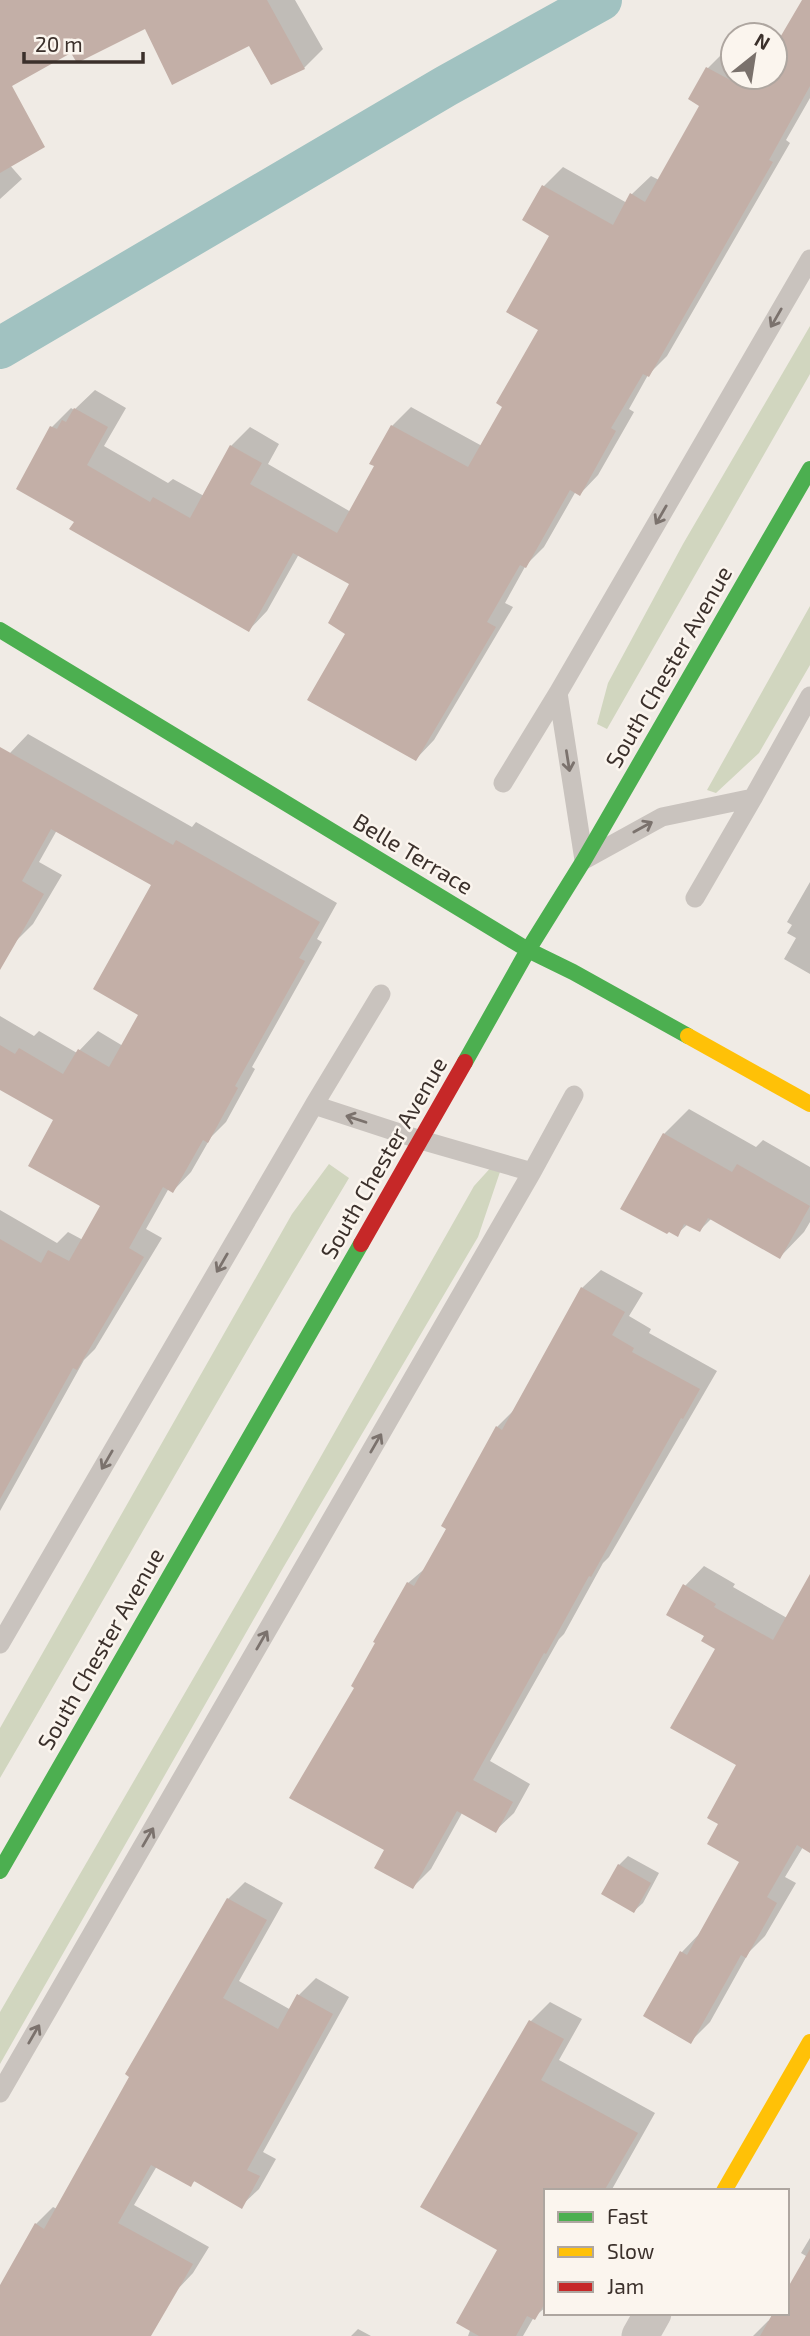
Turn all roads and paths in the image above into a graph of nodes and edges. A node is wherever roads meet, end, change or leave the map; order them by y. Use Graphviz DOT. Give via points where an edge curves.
graph roads {
  1 [pos="810,259"];
  2 [pos="810,469"];
  3 [pos="0,630"];
  4 [pos="558,693"];
  5 [pos="810,696"];
  6 [pos="503,783"];
  7 [pos="753,798"];
  8 [pos="584,860"];
  9 [pos="695,898"];
  10 [pos="528,950"];
  11 [pos="381,993"];
  12 [pos="574,1095"];
  13 [pos="810,1104"];
  14 [pos="314,1105"];
  15 [pos="421,1140"];
  16 [pos="532,1172"];
  17 [pos="0,1644"];
  18 [pos="0,1871"];
  19 [pos="810,2042"];
  20 [pos="0,2093"];
  21 [pos="725,2189"];
  22 [pos="652,2315"];
  23 [pos="640,2336"];
  1 -- 4 [label="lane, one-way"];
  2 -- 8 [label="main road, South Chester Avenue"];
  3 -- 10 [label="main road, Belle Terrace"];
  4 -- 6 [label="lane"];
  4 -- 8 [label="lane, one-way"];
  5 -- 7 [label="lane"];
  8 -- 7 [label="lane, one-way" via="662,817"];
  7 -- 9 [label="lane"];
  8 -- 10 [label="main road, South Chester Avenue"];
  10 -- 13 [label="main road, Belle Terrace"];
  10 -- 15 [label="main road, South Chester Avenue"];
  11 -- 14 [label="lane"];
  12 -- 16 [label="lane"];
  15 -- 14 [label="lane, one-way"];
  14 -- 17 [label="lane, one-way"];
  15 -- 16 [label="lane"];
  15 -- 18 [label="main road, South Chester Avenue"];
  20 -- 16 [label="lane, one-way"];
  19 -- 21 [label="main road"];
  22 -- 23 [label="street"];
}
